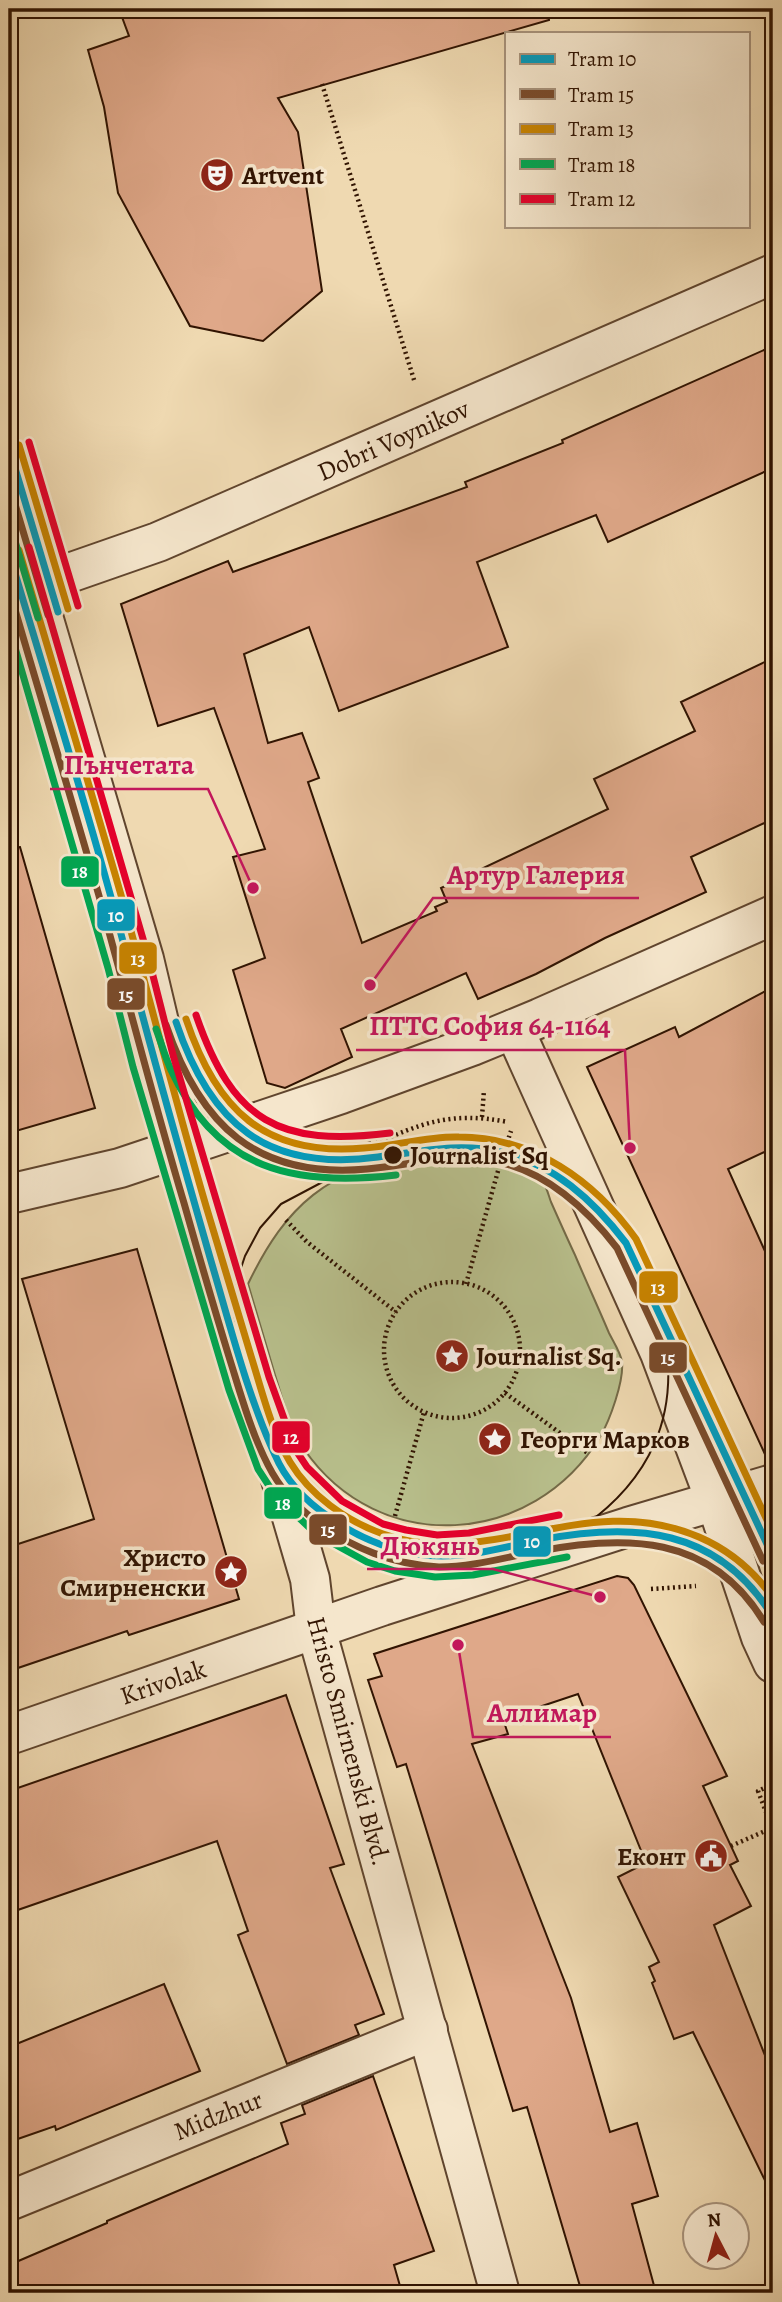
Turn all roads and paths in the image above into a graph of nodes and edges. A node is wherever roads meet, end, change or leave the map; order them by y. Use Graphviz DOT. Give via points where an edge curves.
graph roads {
  1 [pos="322,84"];
  2 [pos="773,274"];
  3 [pos="428,424"];
  4 [pos="9,500"];
  5 [pos="21,590"];
  6 [pos="773,915"];
  7 [pos="514,1029"];
  8 [pos="483,1102"];
  9 [pos="482,1117"];
  10 [pos="515,1123"];
  11 [pos="370,1146"];
  12 [pos="184,1147"];
  13 [pos="500,1164"];
  14 [pos="9,1194"];
  15 [pos="286,1220"];
  16 [pos="466,1284"];
  17 [pos="396,1312"];
  18 [pos="505,1393"];
  19 [pos="424,1412"];
  20 [pos="589,1454"];
  21 [pos="773,1484"];
  22 [pos="716,1502"];
  23 [pos="395,1516"];
  24 [pos="316,1629"];
  25 [pos="773,1663"];
  26 [pos="9,1735"];
  27 [pos="773,1784"];
  28 [pos="731,1846"];
  29 [pos="428,2030"];
  30 [pos="9,2201"];
  31 [pos="500,2293"];
  1 -- 3 [label="path"];
  2 -- 3 [label="street, Dobri Voynikov"];
  3 -- 5 [label="street, Dobri Voynikov" via="158,542"];
  4 -- 5 [label="street, Hristo Smirnenski Blvd."];
  5 -- 12 [label="street, Hristo Smirnenski Blvd." via="144,959"];
  6 -- 7 [label="street"];
  7 -- 12 [label="street"];
  7 -- 22 [label="street" via="660,1353"];
  8 -- 9 [label="path"];
  9 -- 10 [label="path"];
  9 -- 11 [label="path" via="451,1117 415,1126"];
  12 -- 14 [label="street" via="120,1168"];
  12 -- 24 [label="street, Hristo Smirnenski Blvd." via="310,1579"];
  13 -- 16 [label="path"];
  15 -- 17 [label="path"];
  16 -- 17 [label="path" via="427,1287 409,1297"];
  16 -- 18 [label="path" via="488,1292 505,1307 516,1328 521,1351"];
  17 -- 19 [label="path" via="386,1334 384,1357 390,1379 404,1399"];
  18 -- 19 [label="path" via="489,1409 467,1416 445,1418"];
  18 -- 20 [label="path"];
  19 -- 23 [label="path"];
  21 -- 22 [label="street, Krivolak"];
  22 -- 24 [label="street, Krivolak"];
  22 -- 25 [label="street"];
  24 -- 26 [label="street, Krivolak"];
  24 -- 29 [label="street, Hristo Smirnenski Blvd."];
  27 -- 28 [label="path" via="758,1791 772,1828"];
  29 -- 30 [label="street, Midzhur"];
  29 -- 31 [label="street, Hristo Smirnenski Blvd."];
}
